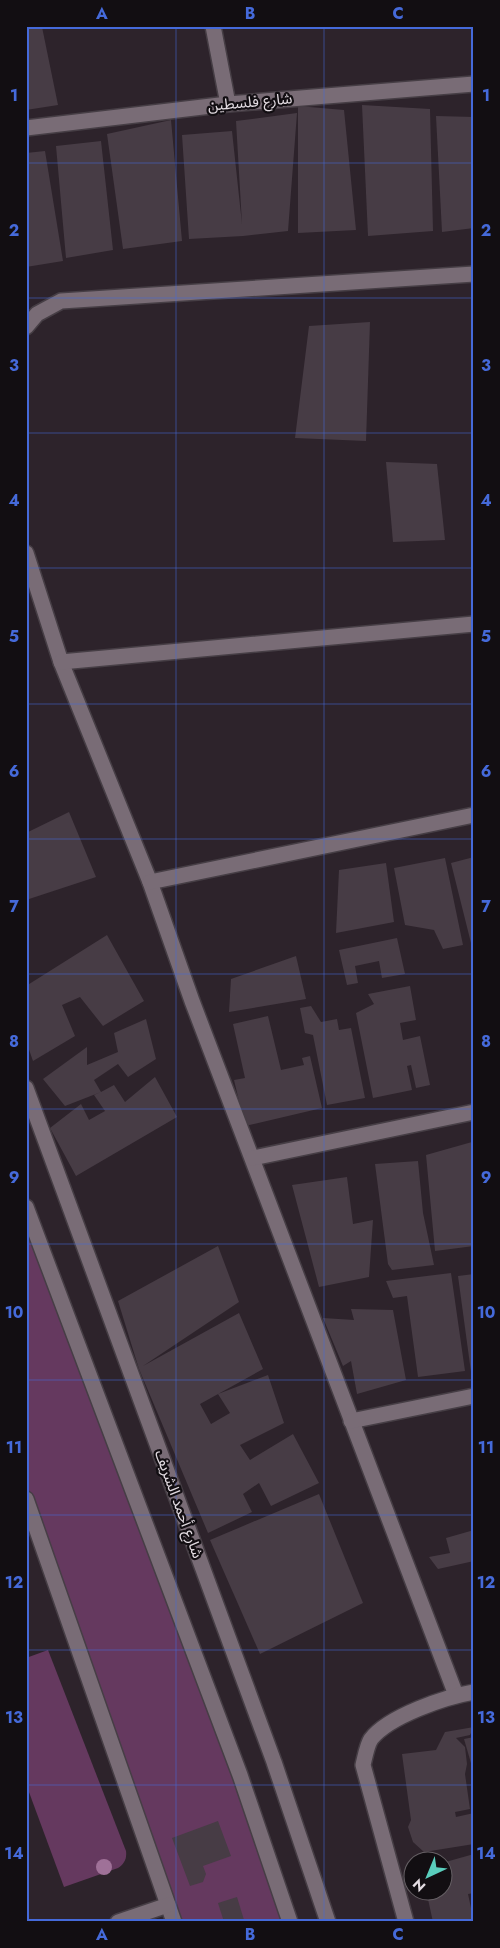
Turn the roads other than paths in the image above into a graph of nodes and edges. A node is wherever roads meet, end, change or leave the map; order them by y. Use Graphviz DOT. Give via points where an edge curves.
graph roads {
  1 [pos="213,26"];
  2 [pos="474,84"];
  3 [pos="228,104"];
  4 [pos="26,128"];
  5 [pos="474,274"];
  6 [pos="26,327"];
  7 [pos="26,553"];
  8 [pos="474,624"];
  9 [pos="61,662"];
  10 [pos="474,815"];
  11 [pos="150,882"];
  12 [pos="26,1088"];
  13 [pos="474,1112"];
  14 [pos="253,1158"];
  15 [pos="26,1208"];
  16 [pos="474,1396"];
  17 [pos="351,1421"];
  18 [pos="26,1499"];
  19 [pos="474,1692"];
  20 [pos="456,1695"];
  21 [pos="168,1905"];
  22 [pos="118,1922"];
  23 [pos="174,1922"];
  24 [pos="290,1922"];
  25 [pos="328,1922"];
  26 [pos="406,1922"];
  1 -- 3 [label="street"];
  2 -- 3 [label="street, شارع فلسطين"];
  3 -- 4 [label="street, شارع فلسطين"];
  5 -- 6 [label="street" via="61,300 37,314"];
  7 -- 9 [label="street"];
  8 -- 9 [label="street"];
  9 -- 11 [label="street"];
  10 -- 11 [label="street"];
  11 -- 14 [label="street"];
  12 -- 25 [label="street, شارع أحمد الشريف" via="274,1762"];
  13 -- 14 [label="street"];
  14 -- 17 [label="street"];
  15 -- 24 [label="street" via="240,1775"];
  16 -- 17 [label="street"];
  17 -- 20 [label="street"];
  18 -- 21 [label="street"];
  19 -- 20 [label="street"];
  20 -- 26 [label="street" via="391,1721 370,1740 363,1765"];
  21 -- 22 [label="street"];
  21 -- 23 [label="street"];
}
